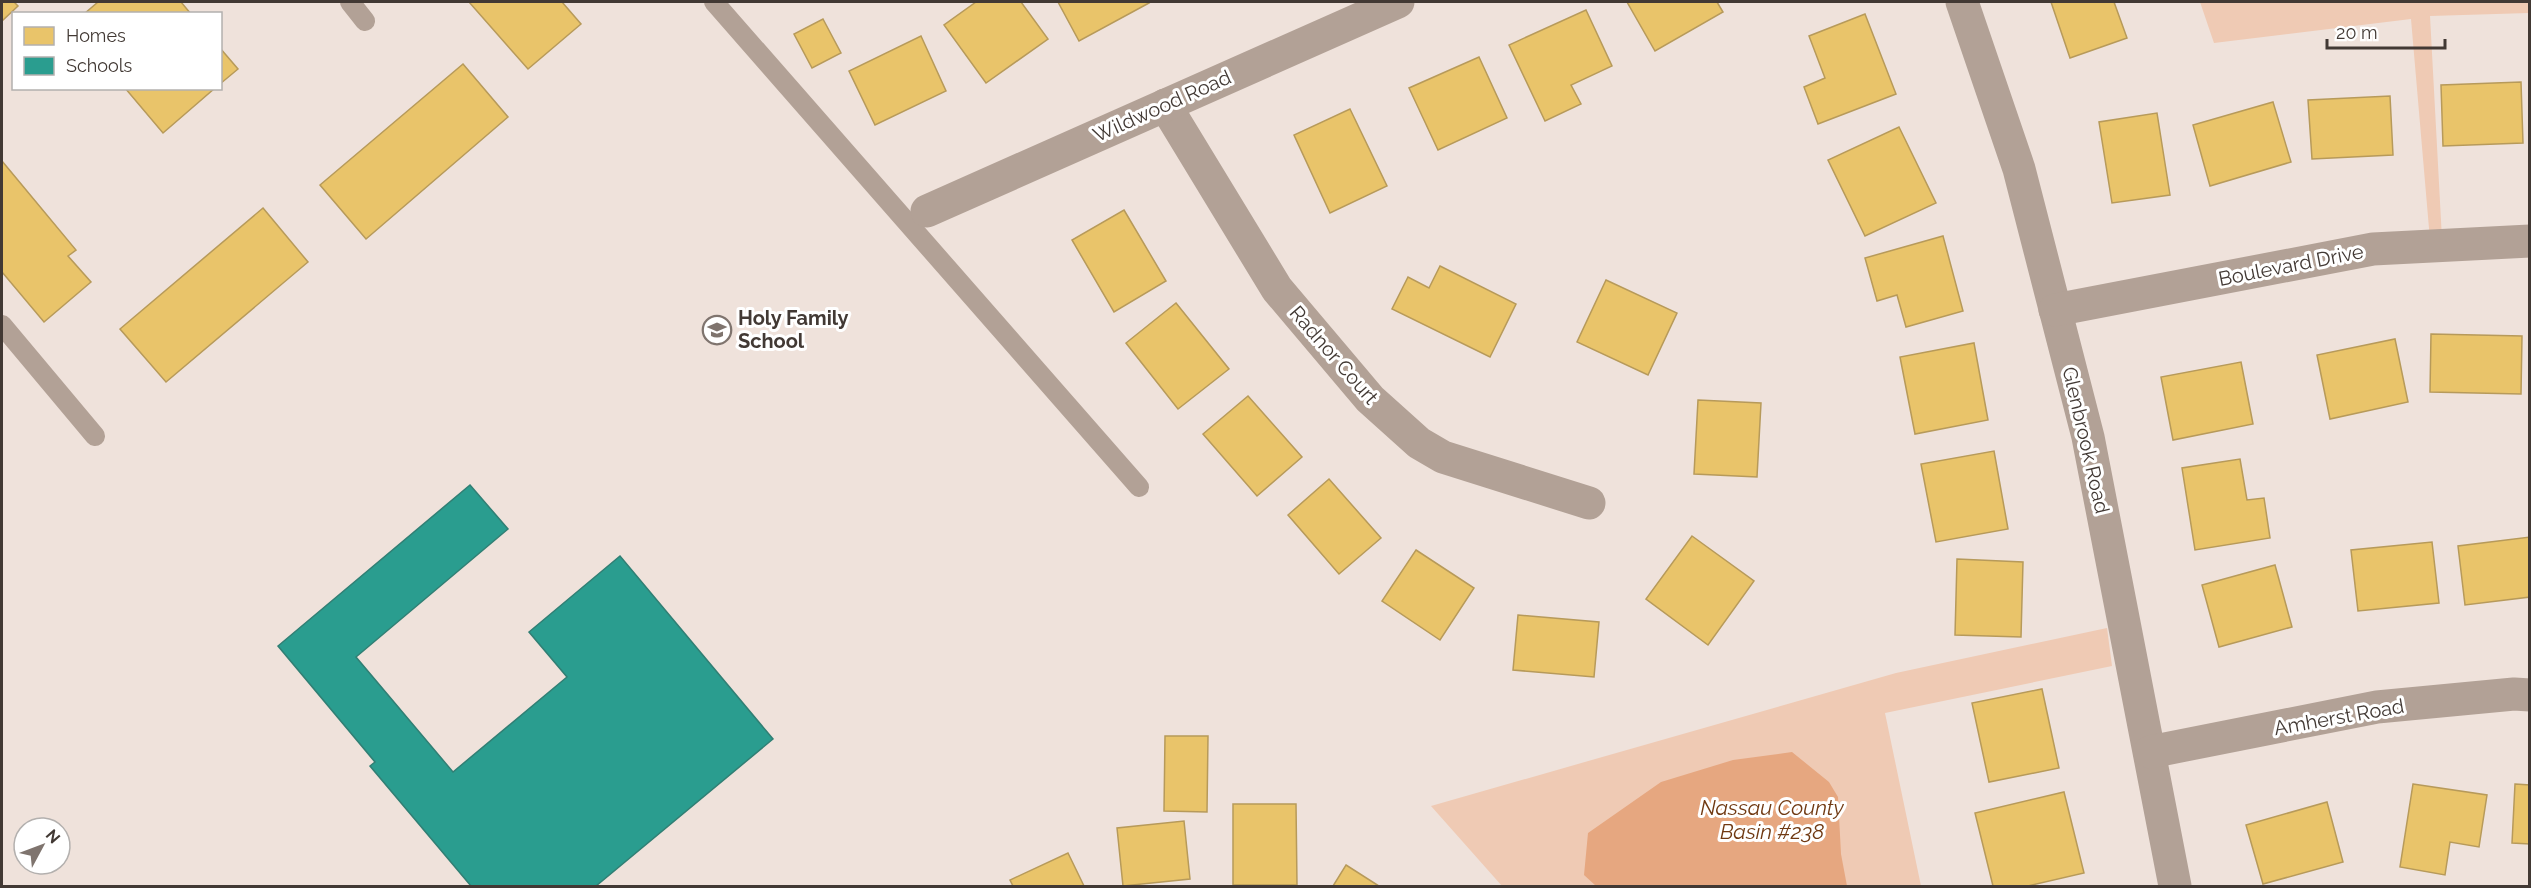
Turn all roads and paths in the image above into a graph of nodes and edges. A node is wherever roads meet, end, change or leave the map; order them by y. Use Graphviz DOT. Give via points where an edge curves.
graph roads {
  1 [pos="350,2"];
  2 [pos="714,2"];
  3 [pos="1398,2"];
  4 [pos="1962,2"];
  5 [pos="365,21"];
  6 [pos="1165,105"];
  7 [pos="927,211"];
  8 [pos="2529,241"];
  9 [pos="2055,310"];
  10 [pos="2,325"];
  11 [pos="95,436"];
  12 [pos="1139,487"];
  13 [pos="1589,503"];
  14 [pos="2529,695"];
  15 [pos="2150,752"];
  16 [pos="2175,886"];
  1 -- 5 [label="lane"];
  2 -- 12 [label="lane"];
  3 -- 6 [label="street, Wildwood Road"];
  4 -- 9 [label="street, Glenbrook Road" via="2019,169"];
  6 -- 7 [label="street, Wildwood Road"];
  6 -- 13 [label="street, Radnor Court" via="1277,289 1370,399 1419,443 1443,457"];
  8 -- 9 [label="street, Boulevard Drive" via="2373,249"];
  9 -- 15 [label="street, Glenbrook Road" via="2088,437"];
  10 -- 11 [label="lane"];
  14 -- 15 [label="street, Amherst Road" via="2377,707"];
  15 -- 16 [label="street, Glenbrook Road"];
}
